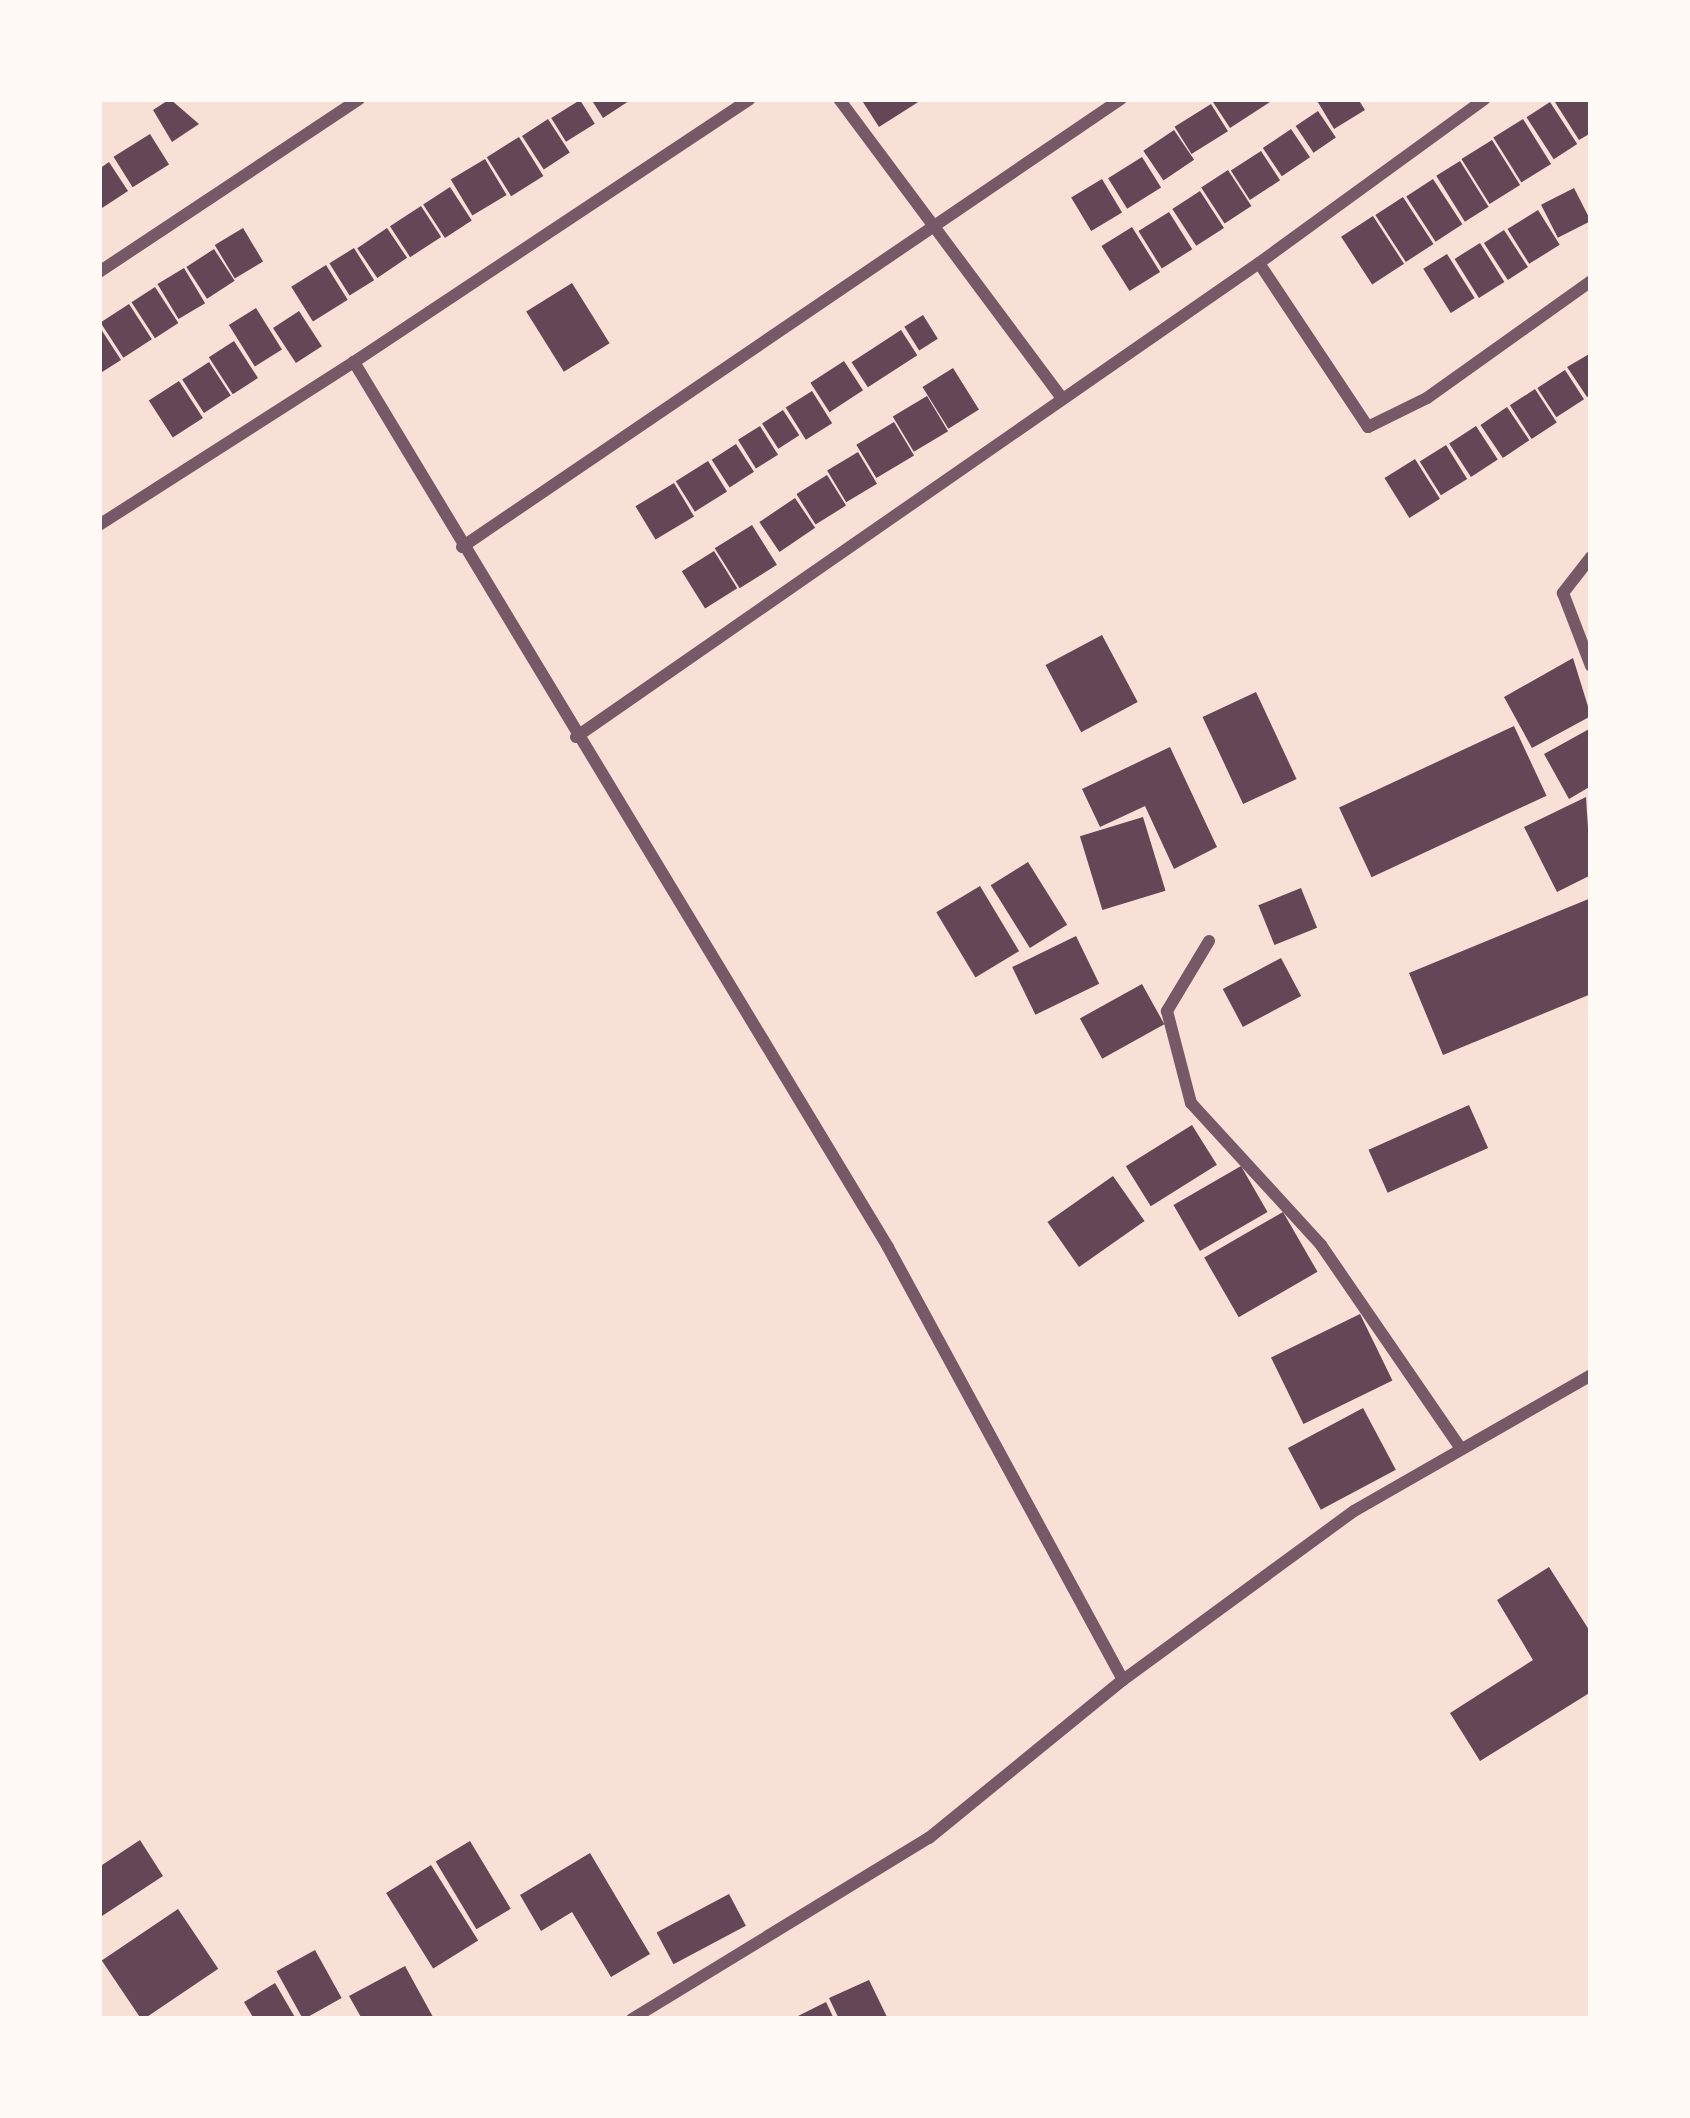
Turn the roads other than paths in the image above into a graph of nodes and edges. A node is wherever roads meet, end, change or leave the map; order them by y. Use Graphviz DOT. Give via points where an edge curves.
graph roads {
  1 [pos="359,99"];
  2 [pos="750,99"];
  3 [pos="839,99"];
  4 [pos="1121,99"];
  5 [pos="1485,99"];
  6 [pos="938,230"];
  7 [pos="1259,263"];
  8 [pos="99,272"];
  9 [pos="1591,281"];
  10 [pos="354,362"];
  11 [pos="1062,398"];
  12 [pos="99,525"];
  13 [pos="462,547"];
  14 [pos="1591,557"];
  15 [pos="1591,666"];
  16 [pos="576,737"];
  17 [pos="1209,941"];
  18 [pos="1591,1375"];
  19 [pos="1461,1449"];
  20 [pos="1123,1680"];
  21 [pos="632,2019"];
  1 -- 8 [label="street"];
  2 -- 10 [label="street"];
  3 -- 6 [label="street"];
  4 -- 6 [label="street"];
  5 -- 7 [label="street"];
  6 -- 11 [label="street"];
  6 -- 13 [label="street"];
  7 -- 9 [label="street" via="1367,427 1426,398"];
  7 -- 11 [label="street"];
  10 -- 12 [label="street"];
  10 -- 13 [label="street"];
  11 -- 16 [label="street"];
  13 -- 16 [label="street"];
  14 -- 15 [label="street" via="1563,593"];
  16 -- 20 [label="street" via="888,1246"];
  17 -- 19 [label="street" via="1167,1011 1191,1103 1321,1245"];
  18 -- 19 [label="street"];
  19 -- 20 [label="street" via="1354,1511"];
  20 -- 21 [label="street" via="929,1838"];
}
